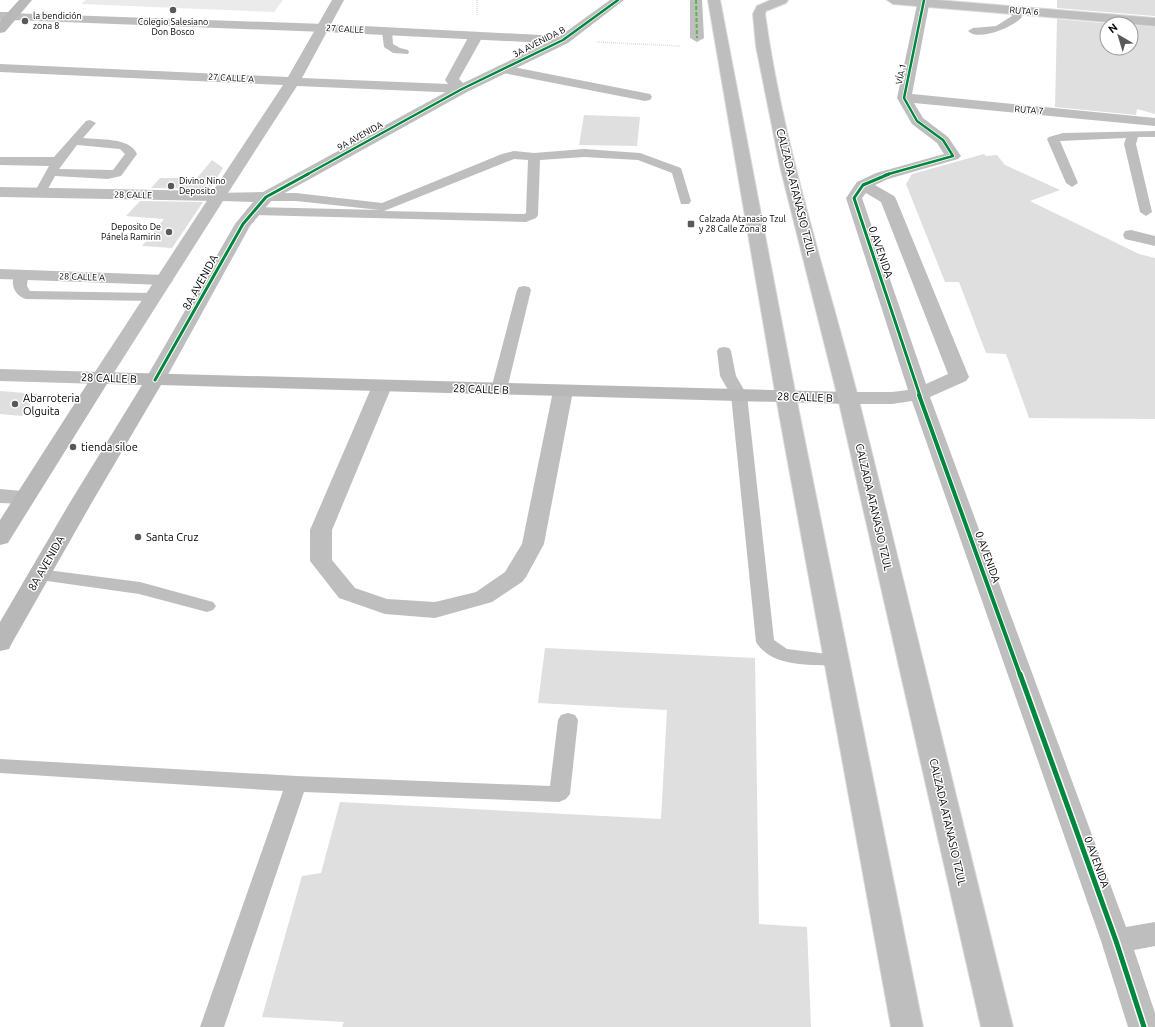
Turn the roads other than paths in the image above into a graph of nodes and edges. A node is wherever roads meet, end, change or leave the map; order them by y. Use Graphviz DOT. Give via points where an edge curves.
graph roads {
  1 [pos="26,0"];
  2 [pos="338,0"];
  3 [pos="618,0"];
  4 [pos="696,0"];
  5 [pos="714,0"];
  6 [pos="782,0"];
  7 [pos="893,0"];
  8 [pos="924,1"];
  9 [pos="1014,10"];
  10 [pos="6,16"];
  11 [pos="1155,22"];
  12 [pos="324,28"];
  13 [pos="0,29"];
  14 [pos="387,31"];
  15 [pos="973,31"];
  16 [pos="476,36"];
  17 [pos="697,38"];
  18 [pos="563,40"];
  19 [pos="404,52"];
  20 [pos="0,68"];
  21 [pos="503,69"];
  22 [pos="292,81"];
  23 [pos="462,89"];
  24 [pos="645,97"];
  25 [pos="904,98"];
  26 [pos="1155,122"];
  27 [pos="90,123"];
  28 [pos="1155,134"];
  29 [pos="1132,137"];
  30 [pos="74,141"];
  31 [pos="1155,141"];
  32 [pos="534,157"];
  33 [pos="58,160"];
  34 [pos="0,161"];
  35 [pos="52,172"];
  36 [pos="1072,183"];
  37 [pos="863,185"];
  38 [pos="0,192"];
  39 [pos="40,193"];
  40 [pos="218,196"];
  41 [pos="266,197"];
  42 [pos="305,199"];
  43 [pos="685,201"];
  44 [pos="254,211"];
  45 [pos="300,211"];
  46 [pos="1146,212"];
  47 [pos="1131,235"];
  48 [pos="1155,241"];
  49 [pos="0,274"];
  50 [pos="21,275"];
  51 [pos="164,280"];
  52 [pos="524,290"];
  53 [pos="153,297"];
  54 [pos="724,351"];
  55 [pos="0,375"];
  56 [pos="101,378"];
  57 [pos="155,380"];
  58 [pos="382,386"];
  59 [pos="499,389"];
  60 [pos="563,391"];
  61 [pos="919,394"];
  62 [pos="739,396"];
  63 [pos="786,397"];
  64 [pos="848,398"];
  65 [pos="0,496"];
  66 [pos="25,497"];
  67 [pos="0,538"];
  68 [pos="39,575"];
  69 [pos="207,606"];
  70 [pos="0,643"];
  71 [pos="837,660"];
  72 [pos="568,720"];
  73 [pos="0,766"];
  74 [pos="296,784"];
  75 [pos="1155,934"];
  76 [pos="1116,941"];
  77 [pos="212,1027"];
  78 [pos="907,1027"];
  79 [pos="997,1027"];
  80 [pos="1144,1027"];
  1 -- 10 [label="main road"];
  2 -- 12 [label="street"];
  3 -- 18 [label="street, 3A AVENIDA B"];
  4 -- 17 [label="street"];
  5 -- 63 [label="street"];
  6 -- 64 [label="street, CALZADA ATANASIO TZUL" via="761,9 759,14 763,46 788,166"];
  7 -- 8 [label="street, RUTA 6"];
  8 -- 9 [label="street, RUTA 6"];
  8 -- 25 [label="street, VÍA 1"];
  9 -- 11 [label="street, RUTA 6"];
  9 -- 15 [label="lane" via="1016,17 998,30"];
  10 -- 12 [label="street, 27 CALLE"];
  10 -- 13 [label="main road"];
  12 -- 14 [label="street, 27 CALLE"];
  12 -- 22 [label="street"];
  14 -- 16 [label="street, 27 CALLE"];
  14 -- 19 [label="lane" via="388,45"];
  16 -- 18 [label="street, 27 CALLE"];
  16 -- 23 [label="street" via="452,80"];
  18 -- 21 [label="street, 3A AVENIDA B"];
  20 -- 22 [label="street, 27 CALLE A"];
  21 -- 23 [label="street, 3A AVENIDA B"];
  21 -- 24 [label="street"];
  22 -- 23 [label="street, 27 CALLE A"];
  22 -- 40 [label="street"];
  23 -- 41 [label="street, 9A AVENIDA"];
  25 -- 26 [label="street, RUTA 7"];
  25 -- 37 [label="street, VÍA 1" via="917,121 943,140 953,156 882,176"];
  27 -- 30 [label="lane"];
  28 -- 29 [label="lane"];
  29 -- 31 [label="lane"];
  29 -- 36 [label="lane" via="1063,136 1053,139"];
  29 -- 46 [label="lane" via="1130,144"];
  30 -- 33 [label="lane"];
  30 -- 35 [label="lane" via="122,146 131,154 117,173 108,175"];
  32 -- 42 [label="lane" via="514,154 506,156 382,207"];
  32 -- 43 [label="lane" via="584,153 640,157 677,171"];
  32 -- 45 [label="lane" via="532,215 526,218"];
  33 -- 34 [label="lane"];
  33 -- 35 [label="lane"];
  35 -- 39 [label="lane"];
  37 -- 61 [label="street, 0 AVENIDA" via="854,198"];
  37 -- 61 [label="street, 28 CALLE B" via="888,199 959,377"];
  38 -- 39 [label="street, 28 CALLE"];
  39 -- 40 [label="street, 28 CALLE"];
  40 -- 41 [label="street, 28 CALLE"];
  40 -- 51 [label="street"];
  41 -- 42 [label="lane"];
  41 -- 44 [label="street, 8A AVENIDA"];
  42 -- 45 [label="lane"];
  44 -- 45 [label="lane"];
  44 -- 57 [label="street, 8A AVENIDA" via="243,224"];
  47 -- 48 [label="street"];
  49 -- 50 [label="street, 28 CALLE A"];
  50 -- 51 [label="street, 28 CALLE A"];
  50 -- 53 [label="lane" via="19,284 21,291 26,295"];
  51 -- 53 [label="street"];
  52 -- 59 [label="lane"];
  53 -- 56 [label="street"];
  54 -- 62 [label="lane" via="728,376"];
  55 -- 56 [label="street, 28 CALLE B"];
  56 -- 57 [label="main road, 28 CALLE B"];
  56 -- 66 [label="main road"];
  57 -- 58 [label="main road, 28 CALLE B"];
  57 -- 68 [label="main road, 8A AVENIDA"];
  58 -- 59 [label="main road, 28 CALLE B"];
  58 -- 60 [label="street" via="321,530 321,561 347,593 385,606 435,610 484,597 514,577 533,544"];
  59 -- 60 [label="main road, 28 CALLE B"];
  60 -- 62 [label="main road, 28 CALLE B"];
  61 -- 64 [label="street, 28 CALLE B" via="892,398"];
  61 -- 76 [label="street, 0 AVENIDA"];
  62 -- 63 [label="main road, 28 CALLE B"];
  62 -- 71 [label="lane" via="765,642 783,656"];
  63 -- 64 [label="main road, 28 CALLE B"];
  63 -- 71 [label="street"];
  64 -- 79 [label="street, CALZADA ATANASIO TZUL"];
  65 -- 66 [label="street"];
  66 -- 67 [label="main road"];
  68 -- 69 [label="lane" via="140,588"];
  68 -- 70 [label="main road, 8A AVENIDA"];
  71 -- 78 [label="street"];
  72 -- 74 [label="lane" via="559,794"];
  73 -- 74 [label="lane"];
  74 -- 77 [label="lane"];
  75 -- 76 [label="street"];
  76 -- 80 [label="street, 0 AVENIDA"];
}
